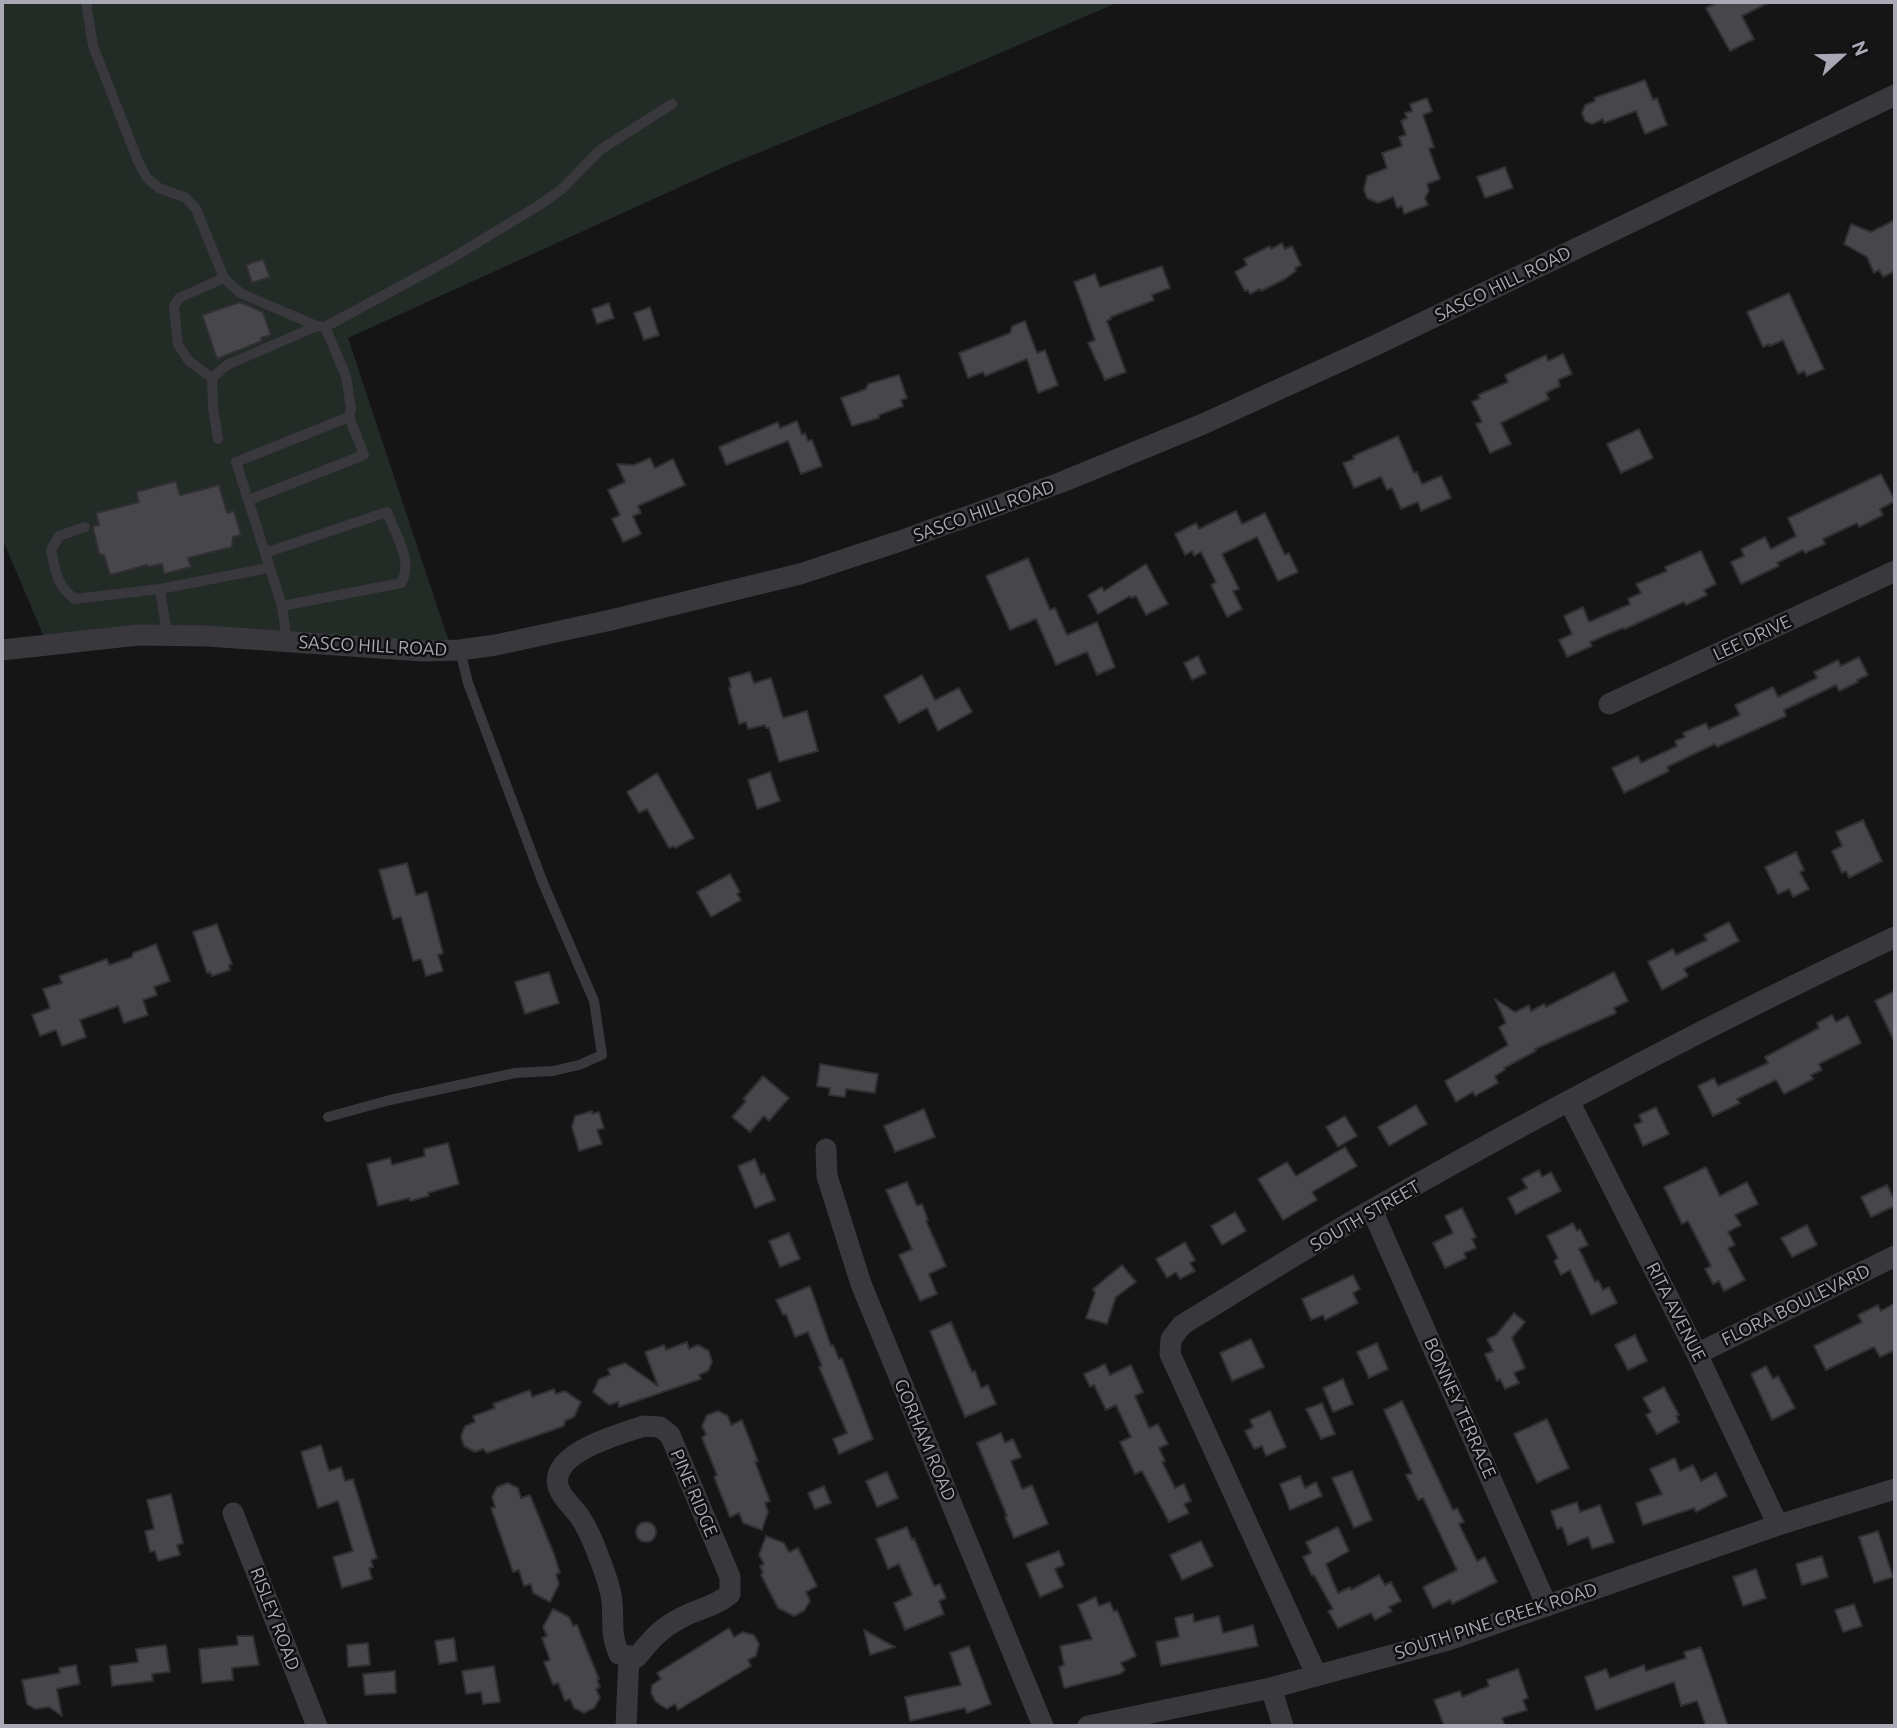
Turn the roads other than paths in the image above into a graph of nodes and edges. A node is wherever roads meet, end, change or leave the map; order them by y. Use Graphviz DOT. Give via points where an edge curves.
graph roads {
  1 [pos="86,2"];
  2 [pos="1895,95"];
  3 [pos="672,104"];
  4 [pos="224,278"];
  5 [pos="321,327"];
  6 [pos="212,378"];
  7 [pos="349,417"];
  8 [pos="218,439"];
  9 [pos="249,500"];
  10 [pos="85,527"];
  11 [pos="265,553"];
  12 [pos="268,568"];
  13 [pos="1895,571"];
  14 [pos="160,589"];
  15 [pos="282,606"];
  16 [pos="167,635"];
  17 [pos="287,641"];
  18 [pos="2,650"];
  19 [pos="460,650"];
  20 [pos="1609,704"];
  21 [pos="1895,937"];
  22 [pos="1569,1101"];
  23 [pos="328,1117"];
  24 [pos="826,1149"];
  25 [pos="1372,1210"];
  26 [pos="1895,1256"];
  27 [pos="1698,1354"];
  28 [pos="1895,1489"];
  29 [pos="233,1513"];
  30 [pos="1778,1525"];
  31 [pos="1547,1606"];
  32 [pos="629,1656"];
  33 [pos="1317,1676"];
  34 [pos="1271,1688"];
  35 [pos="317,1726"];
  36 [pos="626,1726"];
  37 [pos="1043,1726"];
  38 [pos="1088,1726"];
  39 [pos="1283,1726"];
  1 -- 4 [label="lane" via="93,46 138,161 159,188 186,198 196,209"];
  2 -- 19 [label="street, SASCO HILL ROAD" via="1376,345 1062,482 800,574 611,620"];
  3 -- 5 [label="lane" via="600,150 541,204"];
  4 -- 5 [label="lane" via="240,293"];
  4 -- 6 [label="lane" via="179,298 174,306 178,345 189,361"];
  5 -- 6 [label="lane" via="227,365"];
  5 -- 7 [label="lane" via="346,376"];
  6 -- 8 [label="lane"];
  7 -- 9 [label="lane" via="236,462"];
  7 -- 9 [label="lane" via="364,455"];
  9 -- 11 [label="lane"];
  10 -- 14 [label="lane" via="59,536 51,550 57,580 65,593 75,599"];
  11 -- 12 [label="lane"];
  11 -- 15 [label="lane" via="387,512 405,556 406,575 401,583"];
  12 -- 14 [label="lane"];
  12 -- 15 [label="lane"];
  13 -- 20 [label="street, LEE DRIVE"];
  14 -- 16 [label="lane"];
  15 -- 17 [label="lane"];
  16 -- 17 [label="street, SASCO HILL ROAD"];
  16 -- 18 [label="street, SASCO HILL ROAD"];
  17 -- 19 [label="street, SASCO HILL ROAD"];
  19 -- 23 [label="lane" via="468,683 543,883 594,1001 602,1055 553,1071 515,1073"];
  21 -- 22 [label="street, SOUTH STREET"];
  22 -- 25 [label="street, SOUTH STREET"];
  22 -- 27 [label="street, RITA AVENUE"];
  24 -- 37 [label="street, GORHAM ROAD" via="827,1176 860,1284"];
  25 -- 31 [label="street, BONNEY TERRACE"];
  25 -- 33 [label="street, SOUTH STREET" via="1182,1325 1171,1339 1170,1354"];
  26 -- 27 [label="street, FLORA BOULEVARD"];
  27 -- 30 [label="street, RITA AVENUE"];
  28 -- 30 [label="street, SOUTH PINE CREEK ROAD"];
  29 -- 35 [label="street, RISLEY ROAD"];
  30 -- 31 [label="street, SOUTH PINE CREEK ROAD"];
  31 -- 33 [label="street, SOUTH PINE CREEK ROAD" via="1448,1640"];
  32 -- 32 [label="street, PINE RIDGE" via="620,1654 612,1639 612,1599 600,1560 582,1519 560,1492 558,1472 589,1446 644,1426 660,1427 678,1452 730,1577 730,1594 677,1619 636,1657"];
  32 -- 36 [label="street"];
  33 -- 34 [label="street, SOUTH PINE CREEK ROAD"];
  34 -- 38 [label="street, SOUTH PINE CREEK ROAD"];
  34 -- 39 [label="street"];
}
